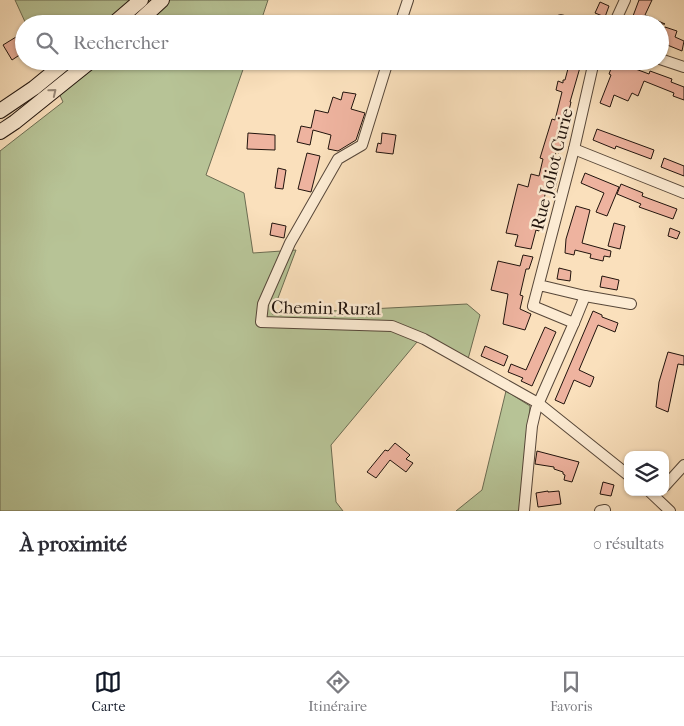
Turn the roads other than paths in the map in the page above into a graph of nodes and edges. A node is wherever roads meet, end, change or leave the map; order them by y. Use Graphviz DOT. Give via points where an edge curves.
graph roads {
  1 [pos="141,0"];
  2 [pos="162,0"];
  3 [pos="408,0"];
  4 [pos="625,0"];
  5 [pos="124,15"];
  6 [pos="146,15"];
  7 [pos="403,15"];
  8 [pos="618,15"];
  9 [pos="669,62"];
  10 [pos="684,67"];
  11 [pos="56,70"];
  12 [pos="80,70"];
  13 [pos="385,70"];
  14 [pos="592,70"];
  15 [pos="0,111"];
  16 [pos="0,132"];
  17 [pos="574,149"];
  18 [pos="684,194"];
  19 [pos="539,285"];
  20 [pos="585,296"];
  21 [pos="631,304"];
  22 [pos="574,323"];
  23 [pos="538,403"];
  24 [pos="684,465"];
  25 [pos="624,471"];
  26 [pos="669,482"];
  27 [pos="657,496"];
  28 [pos="605,510"];
  29 [pos="524,511"];
  30 [pos="600,511"];
  31 [pos="670,511"];
  1 -- 5 [label="main road"];
  2 -- 6 [label="main road"];
  3 -- 7 [label="street"];
  4 -- 8 [label="street"];
  9 -- 10 [label="street"];
  11 -- 15 [label="main road"];
  16 -- 12 [label="main road, one-way"];
  13 -- 23 [label="street, Chemin Rural" via="362,144 338,159 328,176 290,243 263,304 260,322 392,326 424,339"];
  14 -- 17 [label="street, Rue Joliot Curie"];
  17 -- 18 [label="street"];
  17 -- 19 [label="street, Rue Joliot Curie"];
  19 -- 20 [label="street"];
  19 -- 22 [label="street, Rue Joliot Curie" via="533,306"];
  20 -- 21 [label="street"];
  20 -- 22 [label="street"];
  22 -- 23 [label="street"];
  23 -- 25 [label="street, Chemin Rural"];
  23 -- 29 [label="street" via="532,426"];
  24 -- 26 [label="street"];
  27 -- 31 [label="street"];
  28 -- 30 [label="street"];
}
